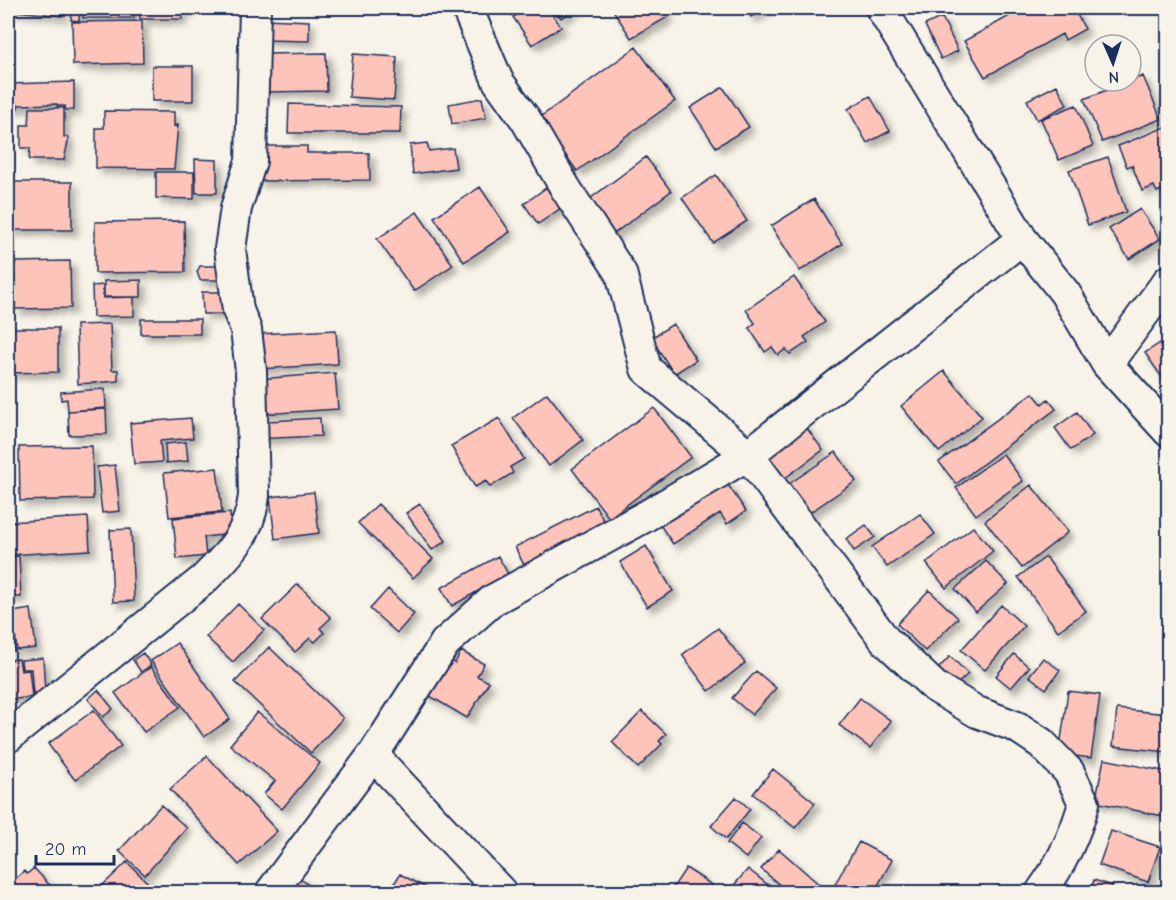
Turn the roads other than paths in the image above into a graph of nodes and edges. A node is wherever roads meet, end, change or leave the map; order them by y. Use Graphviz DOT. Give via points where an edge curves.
graph roads {
  1 [pos="255,8"];
  2 [pos="467,8"];
  3 [pos="881,8"];
  4 [pos="1022,239"];
  5 [pos="1168,281"];
  6 [pos="1107,364"];
  7 [pos="1168,432"];
  8 [pos="748,455"];
  9 [pos="8,737"];
  10 [pos="373,755"];
  11 [pos="272,892"];
  12 [pos="501,892"];
  13 [pos="1041,892"];
  1 -- 9 [label="street" via="251,161 236,208 230,249 251,371 252,515 228,556 203,580"];
  2 -- 8 [label="street" via="498,81 621,273 646,369"];
  3 -- 4 [label="street"];
  4 -- 6 [label="street" via="1065,293"];
  4 -- 8 [label="street"];
  5 -- 6 [label="street"];
  6 -- 7 [label="street"];
  8 -- 10 [label="street" via="493,600 445,643"];
  8 -- 13 [label="street" via="885,640 935,687 977,712 1017,727 1041,743 1069,772 1084,803 1057,872"];
  10 -- 11 [label="street"];
  10 -- 12 [label="street"];
}
